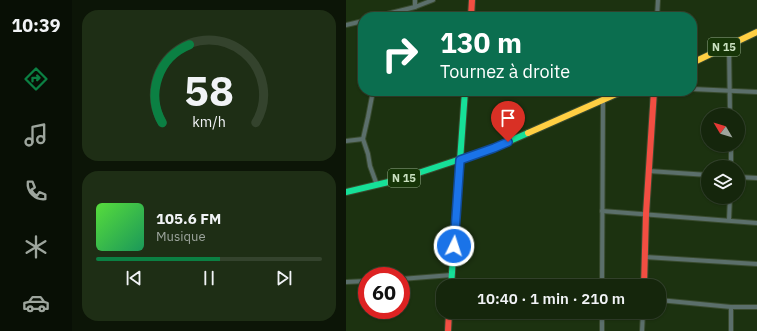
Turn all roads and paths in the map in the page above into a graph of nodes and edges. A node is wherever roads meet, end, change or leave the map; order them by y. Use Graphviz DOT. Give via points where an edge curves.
graph roads {
  1 [pos="415,0"];
  2 [pos="433,0"];
  3 [pos="472,0"];
  4 [pos="658,0"];
  5 [pos="415,7"];
  6 [pos="398,12"];
  7 [pos="471,12"];
  8 [pos="657,12"];
  9 [pos="358,21"];
  10 [pos="346,25"];
  11 [pos="757,32"];
  12 [pos="729,45"];
  13 [pos="697,61"];
  14 [pos="697,89"];
  15 [pos="729,90"];
  16 [pos="757,92"];
  17 [pos="372,96"];
  18 [pos="466,96"];
  19 [pos="612,96"];
  20 [pos="654,96"];
  21 [pos="603,100"];
  22 [pos="730,108"];
  23 [pos="363,139"];
  24 [pos="346,141"];
  25 [pos="460,160"];
  26 [pos="649,171"];
  27 [pos="701,175"];
  28 [pos="745,177"];
  29 [pos="757,178"];
  30 [pos="377,186"];
  31 [pos="346,192"];
  32 [pos="730,204"];
  33 [pos="602,211"];
  34 [pos="646,214"];
  35 [pos="729,220"];
  36 [pos="757,222"];
  37 [pos="645,257"];
  38 [pos="757,264"];
  39 [pos="452,275"];
  40 [pos="410,277"];
  41 [pos="452,279"];
  42 [pos="602,279"];
  43 [pos="644,279"];
  44 [pos="358,281"];
  45 [pos="346,282"];
  46 [pos="666,301"];
  47 [pos="757,307"];
  48 [pos="731,308"];
  49 [pos="449,319"];
  50 [pos="602,319"];
  51 [pos="643,319"];
  52 [pos="448,331"];
  53 [pos="602,331"];
  54 [pos="642,331"];
  55 [pos="731,331"];
  1 -- 5 [label="street"];
  2 -- 5 [label="street"];
  3 -- 7 [label="main road"];
  4 -- 8 [label="street"];
  5 -- 6 [label="street"];
  9 -- 10 [label="street"];
  11 -- 12 [label="main road, N 15"];
  12 -- 13 [label="main road, N 15"];
  12 -- 15 [label="street"];
  14 -- 15 [label="street"];
  15 -- 16 [label="street"];
  15 -- 22 [label="street"];
  17 -- 23 [label="street"];
  18 -- 25 [label="main road"];
  19 -- 21 [label="main road, N 15"];
  20 -- 26 [label="main road"];
  21 -- 25 [label="main road, N 15" via="494,148"];
  21 -- 33 [label="street"];
  23 -- 24 [label="street"];
  23 -- 30 [label="street"];
  25 -- 30 [label="main road, N 15"];
  25 -- 39 [label="main road"];
  26 -- 27 [label="street"];
  26 -- 34 [label="main road"];
  28 -- 29 [label="street"];
  30 -- 31 [label="main road, N 15"];
  32 -- 35 [label="street"];
  33 -- 34 [label="street"];
  33 -- 42 [label="street"];
  34 -- 35 [label="street"];
  34 -- 37 [label="main road"];
  35 -- 36 [label="street"];
  37 -- 38 [label="street"];
  37 -- 43 [label="main road"];
  39 -- 40 [label="street"];
  39 -- 41 [label="main road"];
  44 -- 45 [label="street"];
  46 -- 48 [label="street"];
  47 -- 48 [label="street"];
  48 -- 55 [label="street"];
  49 -- 52 [label="main road"];
  50 -- 53 [label="street"];
  51 -- 54 [label="street"];
}
